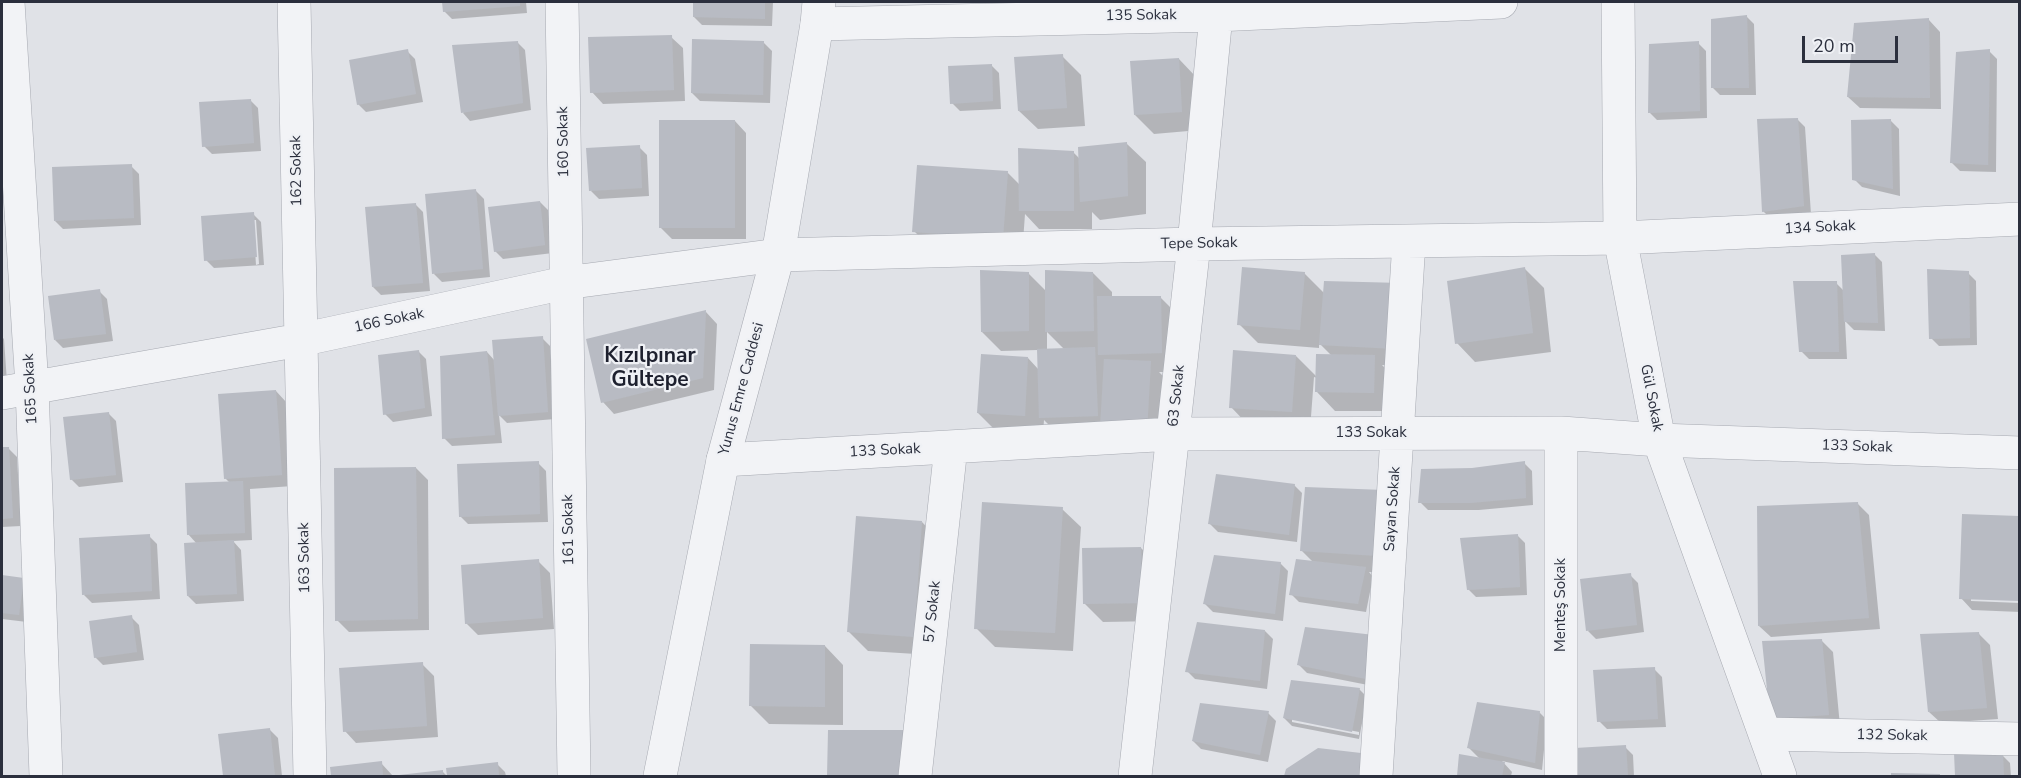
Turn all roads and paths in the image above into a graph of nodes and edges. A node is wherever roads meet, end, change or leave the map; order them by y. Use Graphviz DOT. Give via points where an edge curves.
graph roads {
  1 [pos="8,2"];
  2 [pos="294,2"];
  3 [pos="562,2"];
  4 [pos="1501,2"];
  5 [pos="1618,2"];
  6 [pos="1398,4"];
  7 [pos="818,13"];
  8 [pos="1216,15"];
  9 [pos="2019,219"];
  10 [pos="1620,238"];
  11 [pos="1409,241"];
  12 [pos="1194,244"];
  13 [pos="778,255"];
  14 [pos="565,283"];
  15 [pos="300,340"];
  16 [pos="17,390"];
  17 [pos="1561,433"];
  18 [pos="1173,434"];
  19 [pos="1397,434"];
  20 [pos="1659,440"];
  21 [pos="951,447"];
  22 [pos="2019,453"];
  23 [pos="723,460"];
  24 [pos="1765,734"];
  25 [pos="2019,739"];
  26 [pos="46,777"];
  27 [pos="310,777"];
  28 [pos="574,777"];
  29 [pos="660,777"];
  30 [pos="915,777"];
  31 [pos="1135,777"];
  32 [pos="1376,777"];
  33 [pos="1562,777"];
  34 [pos="1780,777"];
  1 -- 16 [label="street, 165 Sokak"];
  2 -- 15 [label="street, 162 Sokak"];
  3 -- 14 [label="street, 160 Sokak"];
  4 -- 6 [label="street, 135 Sokak"];
  5 -- 10 [label="street, Gül Sokak"];
  6 -- 8 [label="street, 135 Sokak"];
  7 -- 8 [label="street, 135 Sokak"];
  7 -- 13 [label="street, Yunus Emre Caddesi"];
  8 -- 12 [label="street, 63 Sokak"];
  9 -- 10 [label="street, 134 Sokak"];
  10 -- 11 [label="street, Tepe Sokak"];
  10 -- 20 [label="street, Gül Sokak"];
  11 -- 12 [label="street, Tepe Sokak"];
  11 -- 19 [label="street, Sayan Sokak"];
  12 -- 13 [label="street, Tepe Sokak"];
  12 -- 18 [label="street, 63 Sokak"];
  13 -- 14 [label="street, 166 Sokak"];
  13 -- 23 [label="street, Yunus Emre Caddesi"];
  14 -- 15 [label="street, 166 Sokak"];
  14 -- 28 [label="street, 161 Sokak"];
  15 -- 16 [label="street, 166 Sokak"];
  15 -- 27 [label="street, 163 Sokak"];
  16 -- 26 [label="street, 165 Sokak"];
  17 -- 19 [label="street, 133 Sokak"];
  17 -- 20 [label="street, 133 Sokak"];
  17 -- 33 [label="street, Menteş Sokak"];
  18 -- 19 [label="street, 133 Sokak"];
  18 -- 21 [label="street, 133 Sokak"];
  18 -- 31 [label="street, 63 Sokak"];
  19 -- 32 [label="street, Sayan Sokak"];
  20 -- 22 [label="street, 133 Sokak"];
  20 -- 24 [label="street, Gül Sokak"];
  21 -- 23 [label="street, 133 Sokak"];
  21 -- 30 [label="street, 57 Sokak"];
  23 -- 29 [label="street, Yunus Emre Caddesi"];
  24 -- 25 [label="street, 132 Sokak"];
  24 -- 34 [label="street, Gül Sokak"];
}
